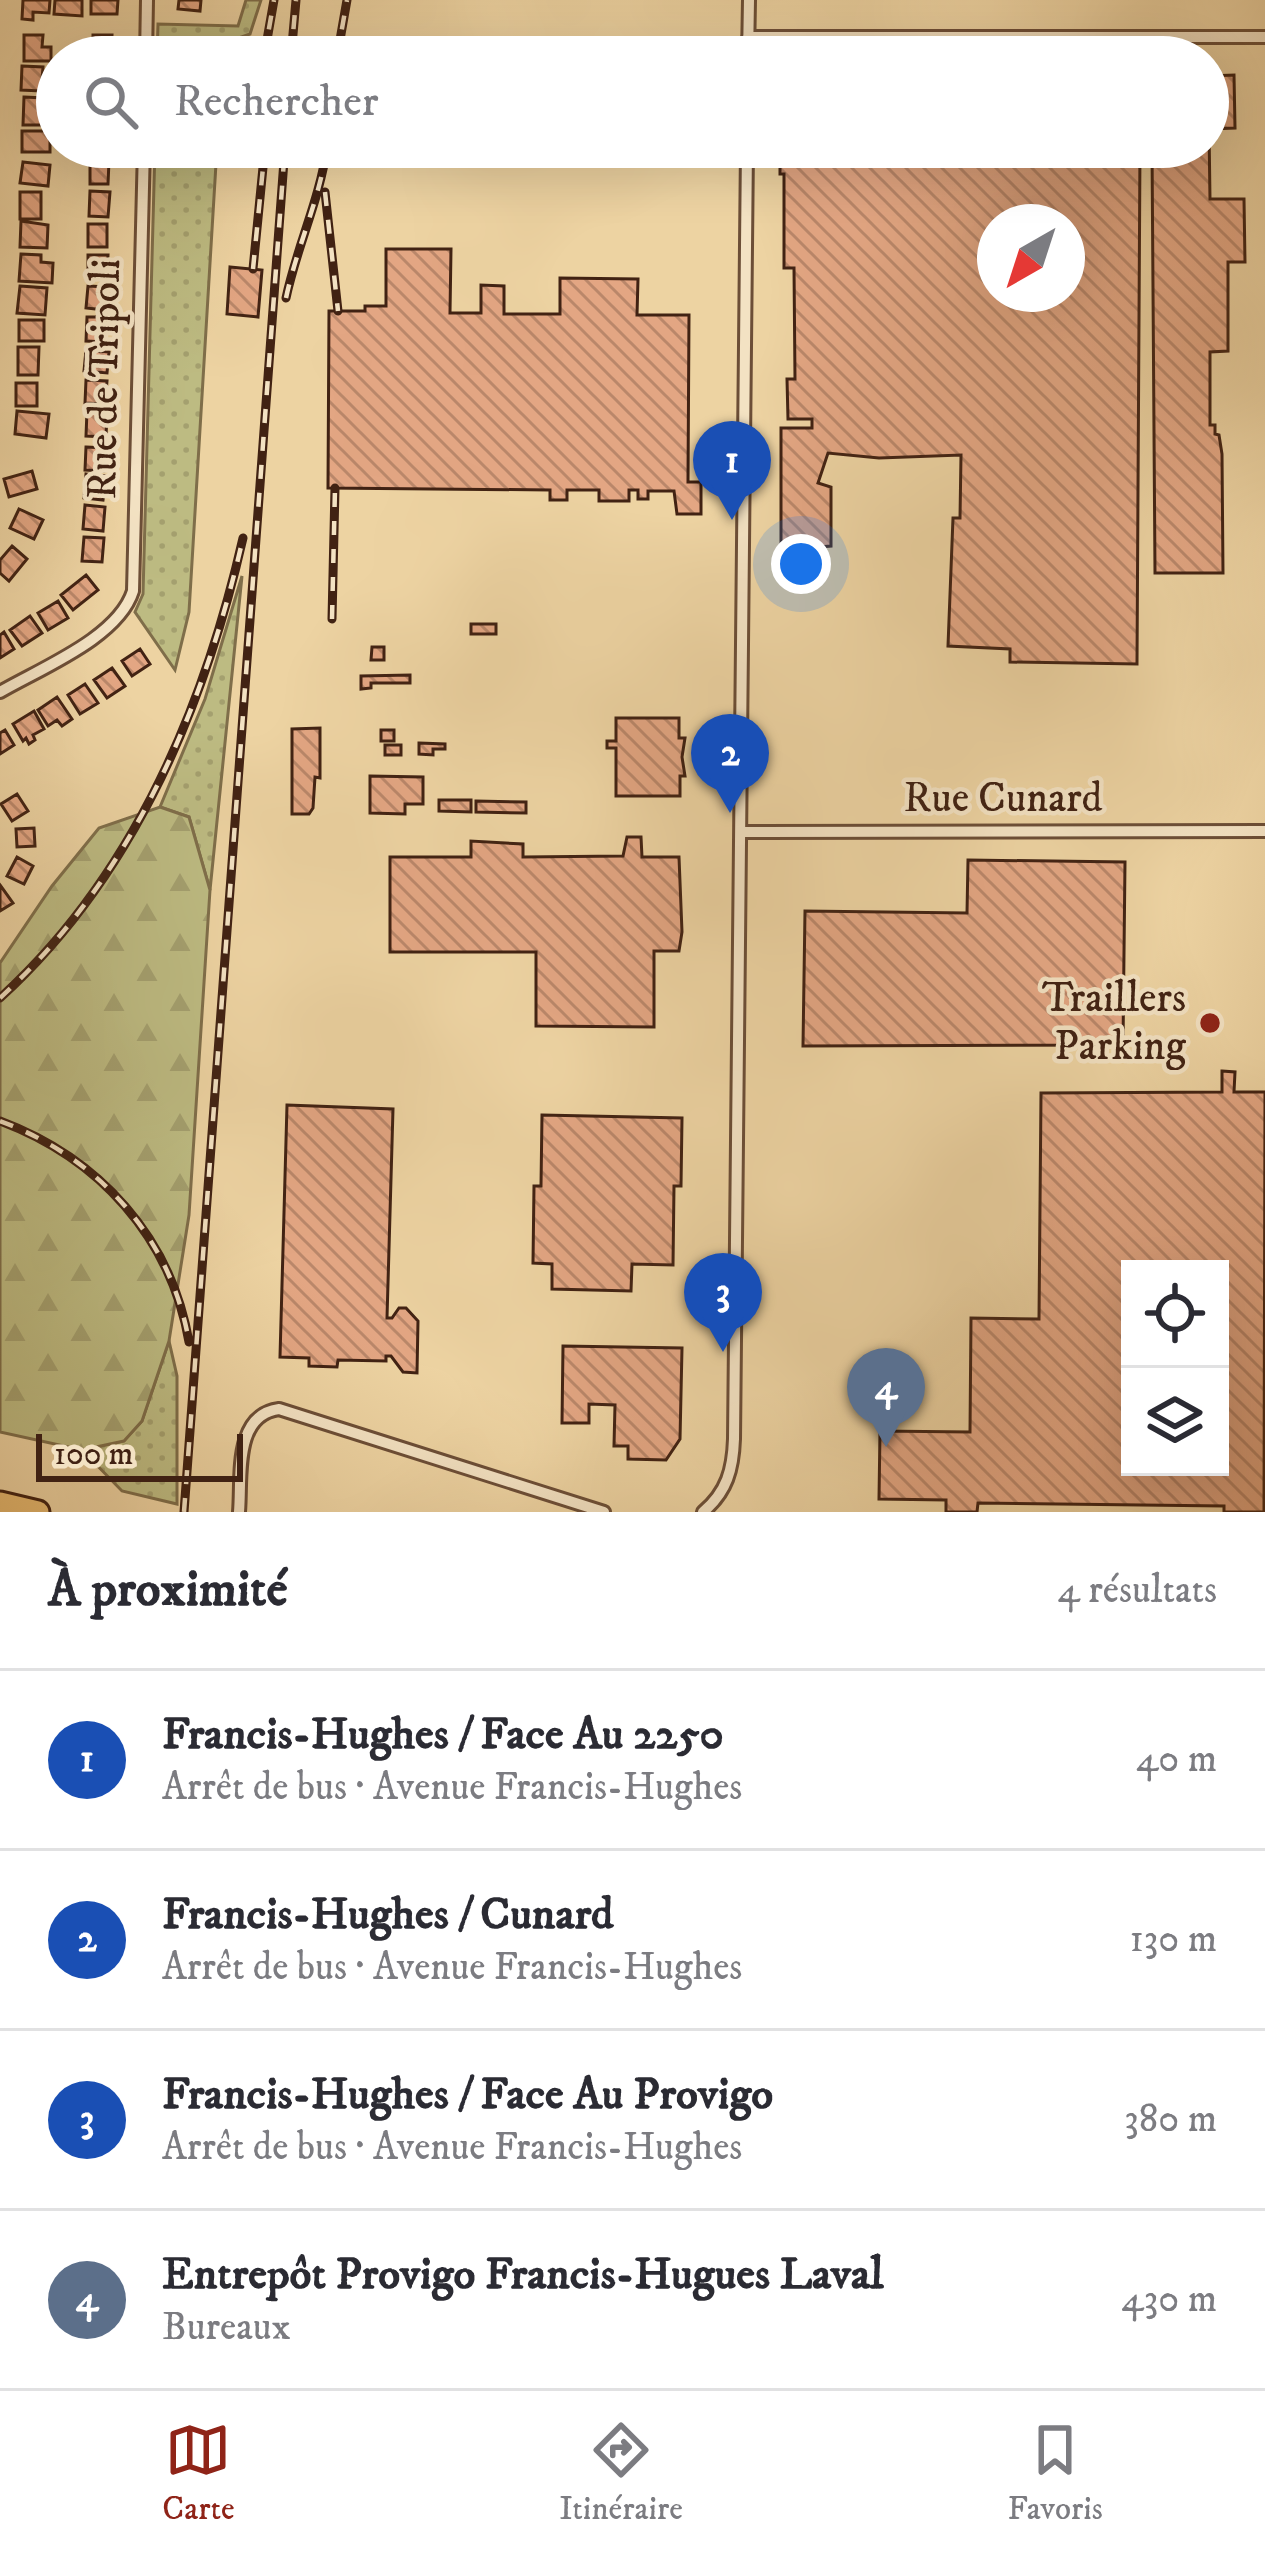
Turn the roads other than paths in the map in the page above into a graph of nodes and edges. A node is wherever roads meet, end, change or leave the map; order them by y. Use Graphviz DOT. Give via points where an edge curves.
graph roads {
  1 [pos="147,0"];
  2 [pos="749,0"];
  3 [pos="146,36"];
  4 [pos="748,36"];
  5 [pos="1229,37"];
  6 [pos="1265,37"];
  7 [pos="144,168"];
  8 [pos="747,168"];
  9 [pos="0,692"];
  10 [pos="741,832"];
  11 [pos="1265,832"];
  12 [pos="0,1503"];
  13 [pos="38,1512"];
  14 [pos="239,1512"];
  15 [pos="604,1512"];
  16 [pos="703,1512"];
  1 -- 3 [label="street"];
  2 -- 4 [label="street"];
  5 -- 6 [label="street"];
  7 -- 9 [label="street, Rue de Tripoli" via="134,581 125,610 100,634"];
  8 -- 10 [label="street"];
  10 -- 11 [label="street, Rue Cunard"];
  10 -- 16 [label="street" via="734,1450 725,1486"];
  12 -- 13 [label="highway"];
  14 -- 15 [label="street" via="247,1430 260,1414 279,1409"];
}
